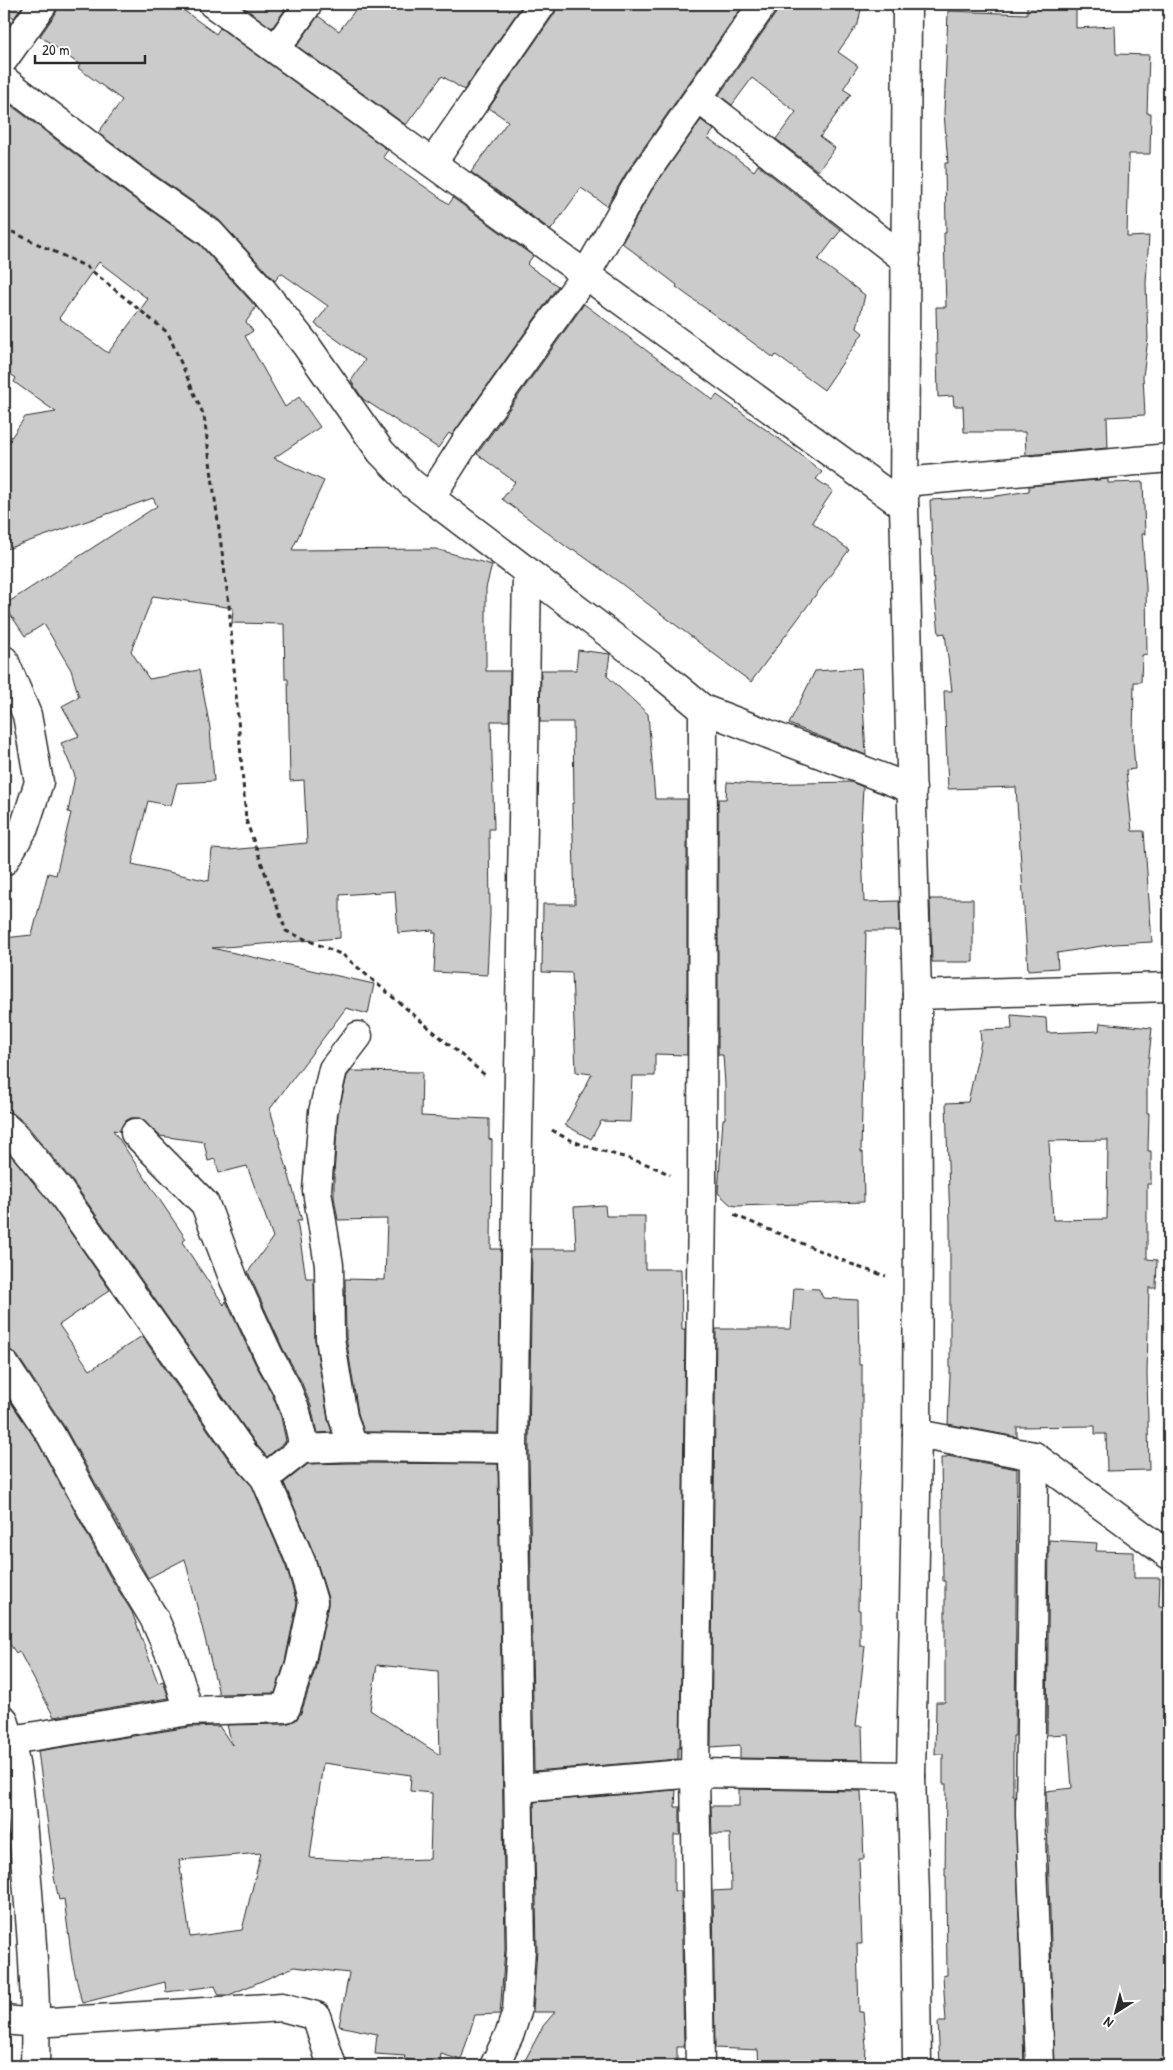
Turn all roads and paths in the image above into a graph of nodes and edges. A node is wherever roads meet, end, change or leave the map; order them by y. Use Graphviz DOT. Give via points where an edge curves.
graph roads {
  1 [pos="43,4"];
  2 [pos="213,4"];
  3 [pos="308,4"];
  4 [pos="542,4"];
  5 [pos="763,4"];
  6 [pos="907,4"];
  7 [pos="276,49"];
  8 [pos="4,59"];
  9 [pos="4,80"];
  10 [pos="698,98"];
  11 [pos="432,162"];
  12 [pos="4,228"];
  13 [pos="906,260"];
  14 [pos="586,274"];
  15 [pos="1169,458"];
  16 [pos="904,494"];
  17 [pos="430,498"];
  18 [pos="527,571"];
  19 [pos="4,660"];
  20 [pos="703,709"];
  21 [pos="912,789"];
  22 [pos="4,861"];
  23 [pos="1169,987"];
  24 [pos="917,995"];
  25 [pos="358,1036"];
  26 [pos="518,1103"];
  27 [pos="4,1126"];
  28 [pos="135,1133"];
  29 [pos="702,1199"];
  30 [pos="918,1278"];
  31 [pos="4,1364"];
  32 [pos="917,1434"];
  33 [pos="353,1446"];
  34 [pos="302,1449"];
  35 [pos="513,1449"];
  36 [pos="1034,1456"];
  37 [pos="265,1478"];
  38 [pos="1169,1555"];
  39 [pos="189,1711"];
  40 [pos="7,1730"];
  41 [pos="695,1773"];
  42 [pos="911,1776"];
  43 [pos="520,1788"];
  44 [pos="4,2020"];
  45 [pos="36,2022"];
  46 [pos="35,2066"];
  47 [pos="332,2066"];
  48 [pos="494,2066"];
  49 [pos="700,2066"];
  50 [pos="917,2066"];
  51 [pos="1040,2066"];
  1 -- 8 [label="street"];
  2 -- 7 [label="street"];
  3 -- 7 [label="street"];
  4 -- 11 [label="street"];
  5 -- 10 [label="street"];
  6 -- 13 [label="street"];
  7 -- 11 [label="street"];
  9 -- 17 [label="street" via="210,233 306,345 382,452"];
  10 -- 13 [label="street"];
  10 -- 14 [label="street" via="639,182"];
  11 -- 14 [label="street"];
  12 -- 26 [label="path" via="87,266 168,333 204,416 229,605 246,820 286,932 343,955"];
  13 -- 16 [label="street"];
  14 -- 16 [label="street"];
  14 -- 17 [label="street"];
  15 -- 16 [label="street"];
  16 -- 21 [label="street"];
  17 -- 18 [label="street"];
  18 -- 20 [label="street"];
  18 -- 26 [label="street"];
  19 -- 22 [label="street" via="27,715 39,782 24,828"];
  20 -- 21 [label="street"];
  20 -- 29 [label="street"];
  21 -- 24 [label="street"];
  23 -- 24 [label="street"];
  24 -- 30 [label="street"];
  25 -- 33 [label="street" via="333,1070 323,1112 317,1191 329,1265 330,1338 343,1416"];
  26 -- 29 [label="path" via="557,1133 656,1167"];
  26 -- 35 [label="street"];
  27 -- 37 [label="street" via="60,1191 244,1454"];
  28 -- 34 [label="street" via="205,1204 234,1280 296,1412"];
  29 -- 30 [label="path" via="861,1268 884,1275"];
  29 -- 41 [label="street"];
  30 -- 32 [label="street"];
  31 -- 39 [label="street" via="51,1435 154,1618 174,1663"];
  32 -- 36 [label="street"];
  32 -- 42 [label="street"];
  33 -- 34 [label="street"];
  33 -- 35 [label="street"];
  34 -- 37 [label="street"];
  35 -- 43 [label="street"];
  36 -- 38 [label="street"];
  36 -- 51 [label="street" via="1030,1815"];
  37 -- 39 [label="street" via="301,1562 314,1602 300,1665 286,1708"];
  39 -- 40 [label="street"];
  40 -- 45 [label="street" via="20,1804 30,1906"];
  41 -- 42 [label="street"];
  41 -- 43 [label="street"];
  41 -- 49 [label="street"];
  42 -- 50 [label="street"];
  43 -- 48 [label="street" via="520,1988 510,2033"];
  44 -- 45 [label="street"];
  45 -- 46 [label="street"];
  45 -- 47 [label="street" via="282,2007 316,2016"];
}
